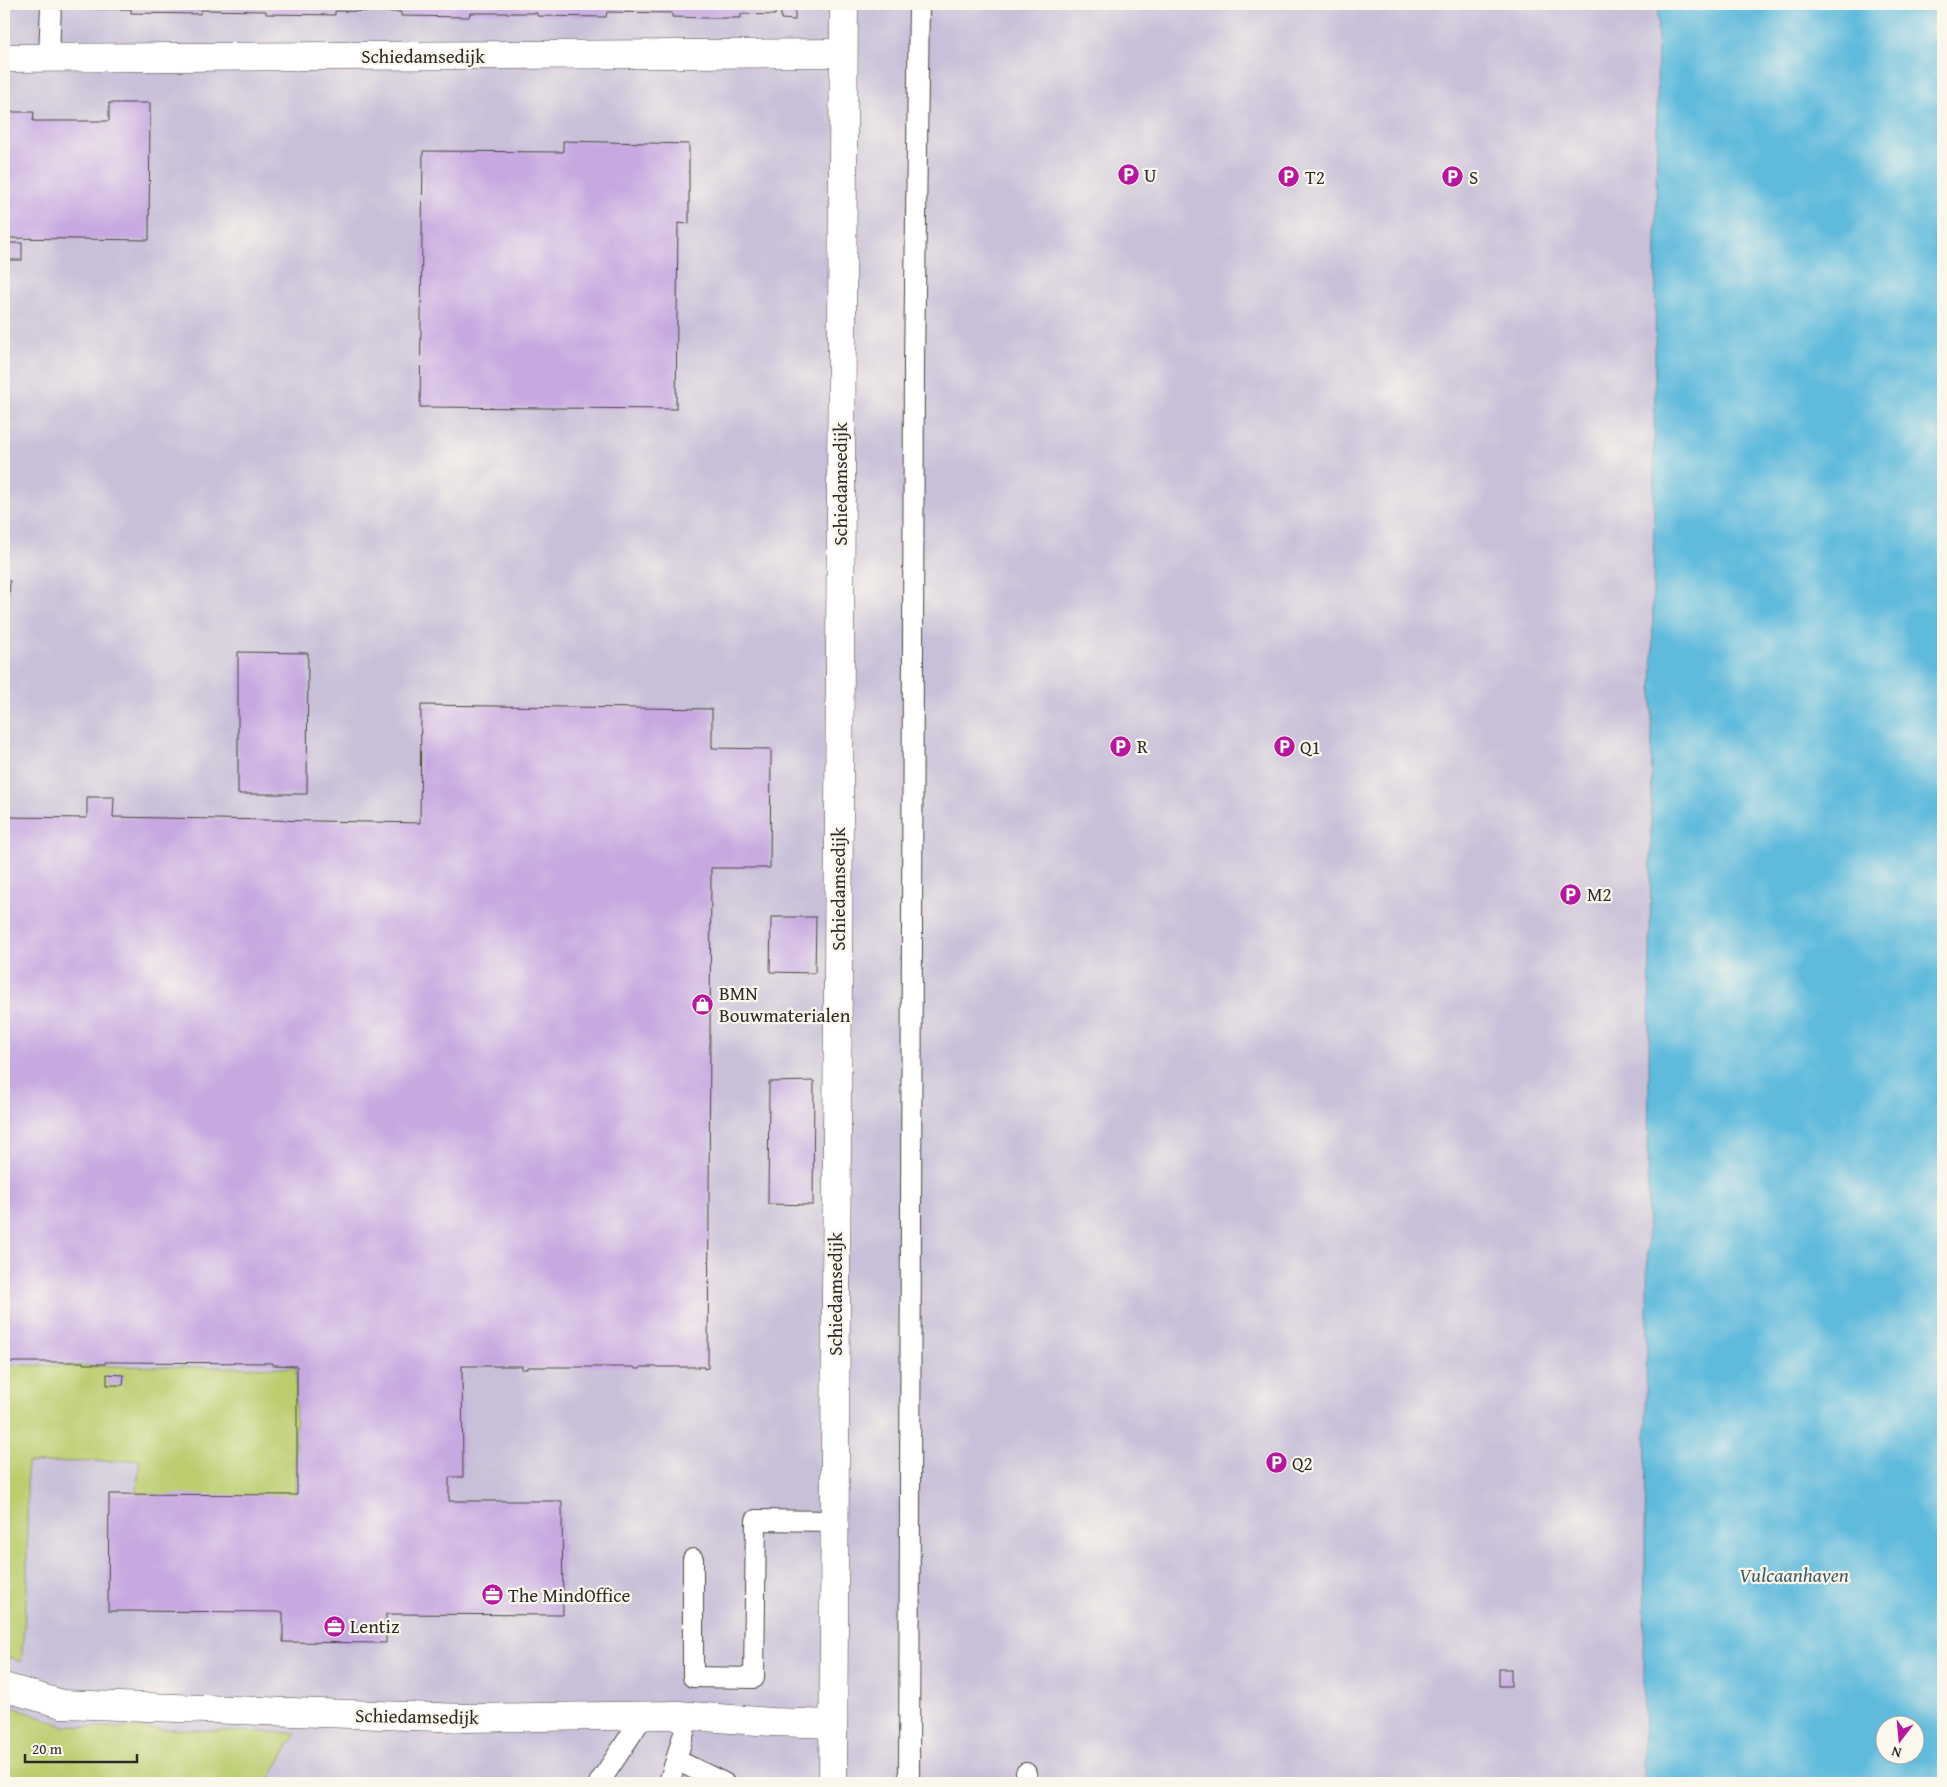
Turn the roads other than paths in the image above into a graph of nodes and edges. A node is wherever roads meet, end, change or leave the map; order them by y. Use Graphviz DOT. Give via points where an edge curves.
graph roads {
  1 [pos="51,4"];
  2 [pos="844,4"];
  3 [pos="919,4"];
  4 [pos="843,54"];
  5 [pos="4,58"];
  6 [pos="49,58"];
  7 [pos="834,1521"];
  8 [pos="693,1560"];
  9 [pos="4,1687"];
  10 [pos="644,1715"];
  11 [pos="689,1715"];
  12 [pos="833,1724"];
  13 [pos="676,1760"];
  14 [pos="600,1783"];
  15 [pos="669,1783"];
  16 [pos="724,1783"];
  17 [pos="834,1783"];
  18 [pos="910,1783"];
  1 -- 6 [label="lane"];
  2 -- 4 [label="street, Schiedamsedijk"];
  3 -- 18 [label="lane" via="914,372"];
  4 -- 6 [label="street, Schiedamsedijk"];
  4 -- 7 [label="street, Schiedamsedijk"];
  5 -- 6 [label="street, Schiedamsedijk"];
  7 -- 8 [label="lane" via="756,1520 754,1678 693,1677"];
  7 -- 12 [label="street, Schiedamsedijk"];
  9 -- 10 [label="street, Schiedamsedijk" via="62,1704 466,1718"];
  10 -- 11 [label="street, Schiedamsedijk"];
  10 -- 14 [label="lane"];
  11 -- 12 [label="street, Schiedamsedijk"];
  11 -- 13 [label="lane"];
  12 -- 17 [label="street, Schiedamsedijk"];
  13 -- 15 [label="lane"];
  13 -- 16 [label="lane"];
}
